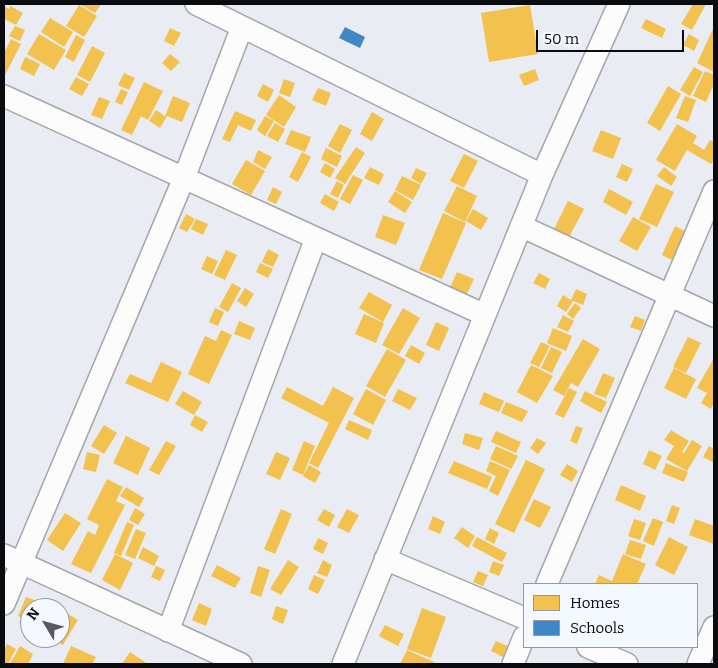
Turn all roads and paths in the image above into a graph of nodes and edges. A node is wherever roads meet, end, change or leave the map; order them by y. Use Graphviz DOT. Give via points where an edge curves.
graph roads {
  1 [pos="196,4"];
  2 [pos="619,4"];
  3 [pos="242,27"];
  4 [pos="4,96"];
  5 [pos="542,175"];
  6 [pos="184,178"];
  7 [pos="714,192"];
  8 [pos="521,226"];
  9 [pos="316,238"];
  10 [pos="670,296"];
  11 [pos="485,315"];
  12 [pos="714,316"];
  13 [pos="12,559"];
  14 [pos="385,559"];
  15 [pos="547,583"];
  16 [pos="4,604"];
  17 [pos="523,618"];
  18 [pos="714,627"];
  19 [pos="168,631"];
  20 [pos="523,639"];
  21 [pos="590,648"];
  22 [pos="241,664"];
  23 [pos="342,664"];
  24 [pos="513,664"];
  25 [pos="627,664"];
  26 [pos="698,664"];
  1 -- 3 [label="street"];
  2 -- 5 [label="street"];
  3 -- 5 [label="street"];
  3 -- 6 [label="street"];
  4 -- 6 [label="street"];
  5 -- 8 [label="street"];
  6 -- 9 [label="street"];
  6 -- 13 [label="street"];
  7 -- 10 [label="street"];
  8 -- 10 [label="street"];
  8 -- 11 [label="street"];
  9 -- 11 [label="street"];
  9 -- 19 [label="street"];
  10 -- 12 [label="street"];
  10 -- 15 [label="street"];
  11 -- 14 [label="street"];
  13 -- 16 [label="street"];
  13 -- 19 [label="street"];
  14 -- 17 [label="street"];
  14 -- 23 [label="street"];
  18 -- 26 [label="street"];
  19 -- 22 [label="street"];
  20 -- 24 [label="street"];
  21 -- 25 [label="street"];
}
